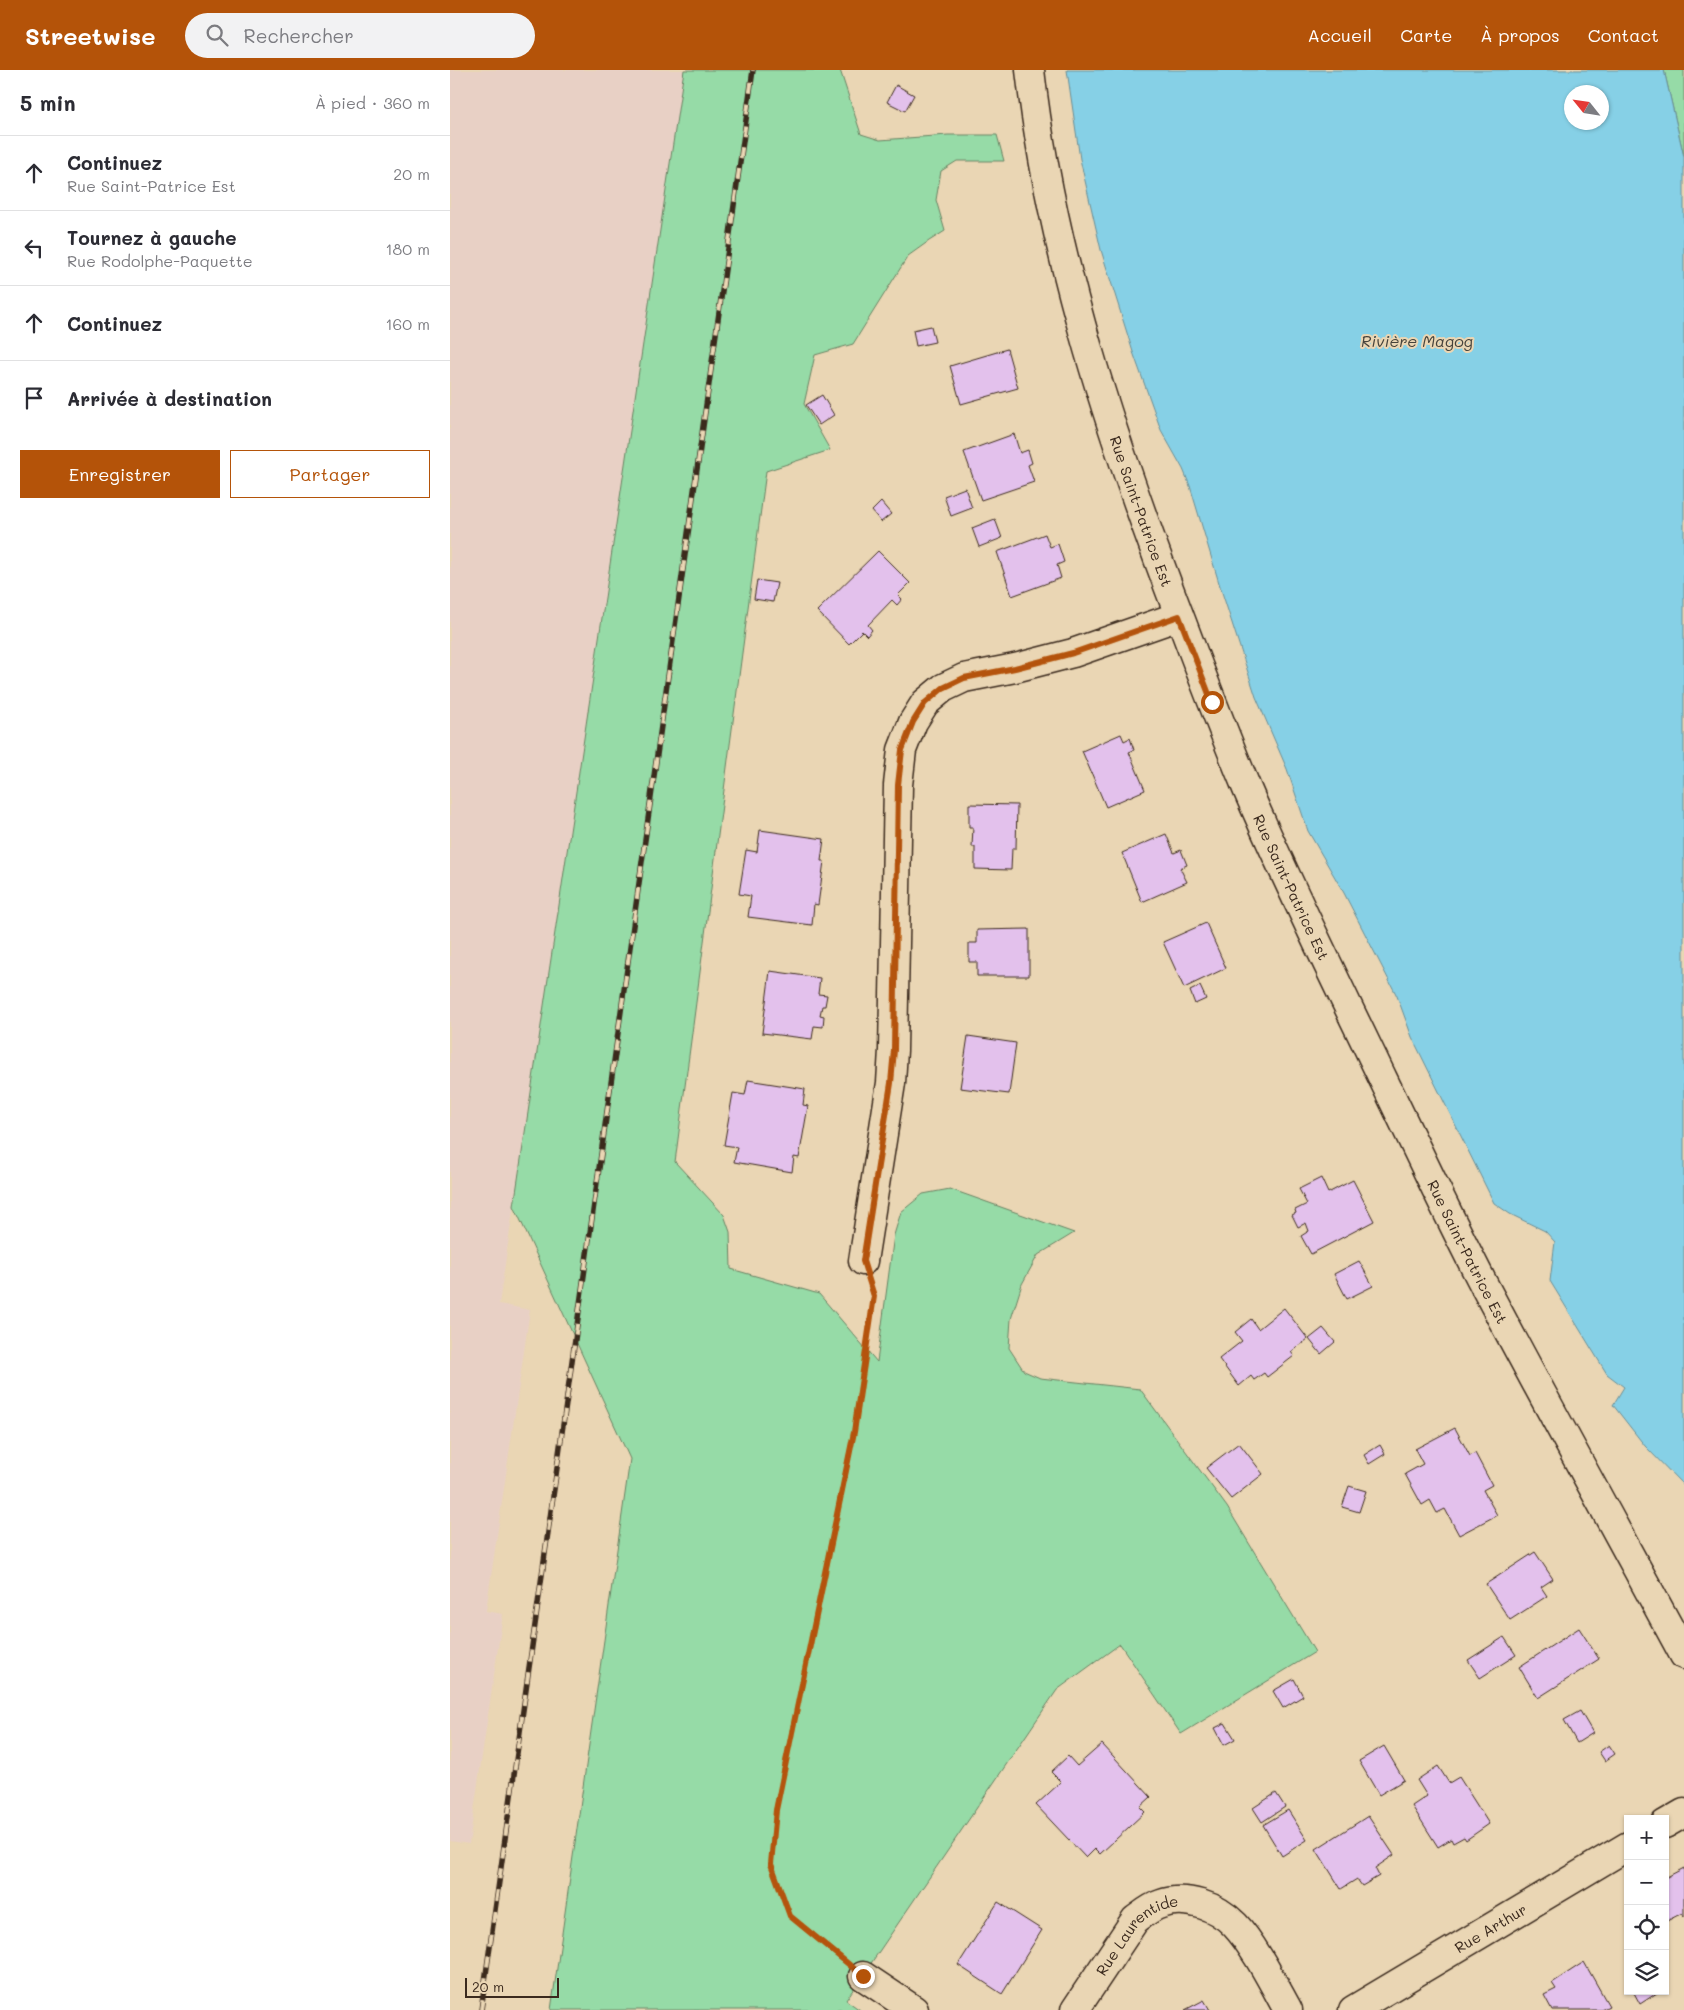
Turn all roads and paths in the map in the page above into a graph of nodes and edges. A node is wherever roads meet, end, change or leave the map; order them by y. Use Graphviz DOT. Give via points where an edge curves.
graph roads {
  1 [pos="1030,70"];
  2 [pos="1179,616"];
  3 [pos="863,1261"];
  4 [pos="1684,1655"];
  5 [pos="1684,1813"];
  6 [pos="1669,1822"];
  7 [pos="1624,1848"];
  8 [pos="863,1976"];
  9 [pos="914,2010"];
  10 [pos="1075,2010"];
  11 [pos="1288,2010"];
  12 [pos="1354,2010"];
  1 -- 2 [label="street, Rue Saint-Patrice Est" via="1054,216 1089,353 1131,486"];
  2 -- 3 [label="street" via="1044,661 964,678 943,688 925,703 913,722 902,750 898,785 895,1022 891,1083"];
  2 -- 4 [label="street, Rue Saint-Patrice Est" via="1248,789 1400,1114 1483,1284"];
  3 -- 8 [label="path" via="874,1296 854,1432 776,1810 771,1864 790,1916"];
  5 -- 6 [label="street"];
  7 -- 12 [label="street, Rue Arthur"];
  8 -- 9 [label="street"];
  10 -- 11 [label="street, Rue Laurentide" via="1135,1920 1160,1904 1176,1901 1208,1906 1235,1925"];
}
